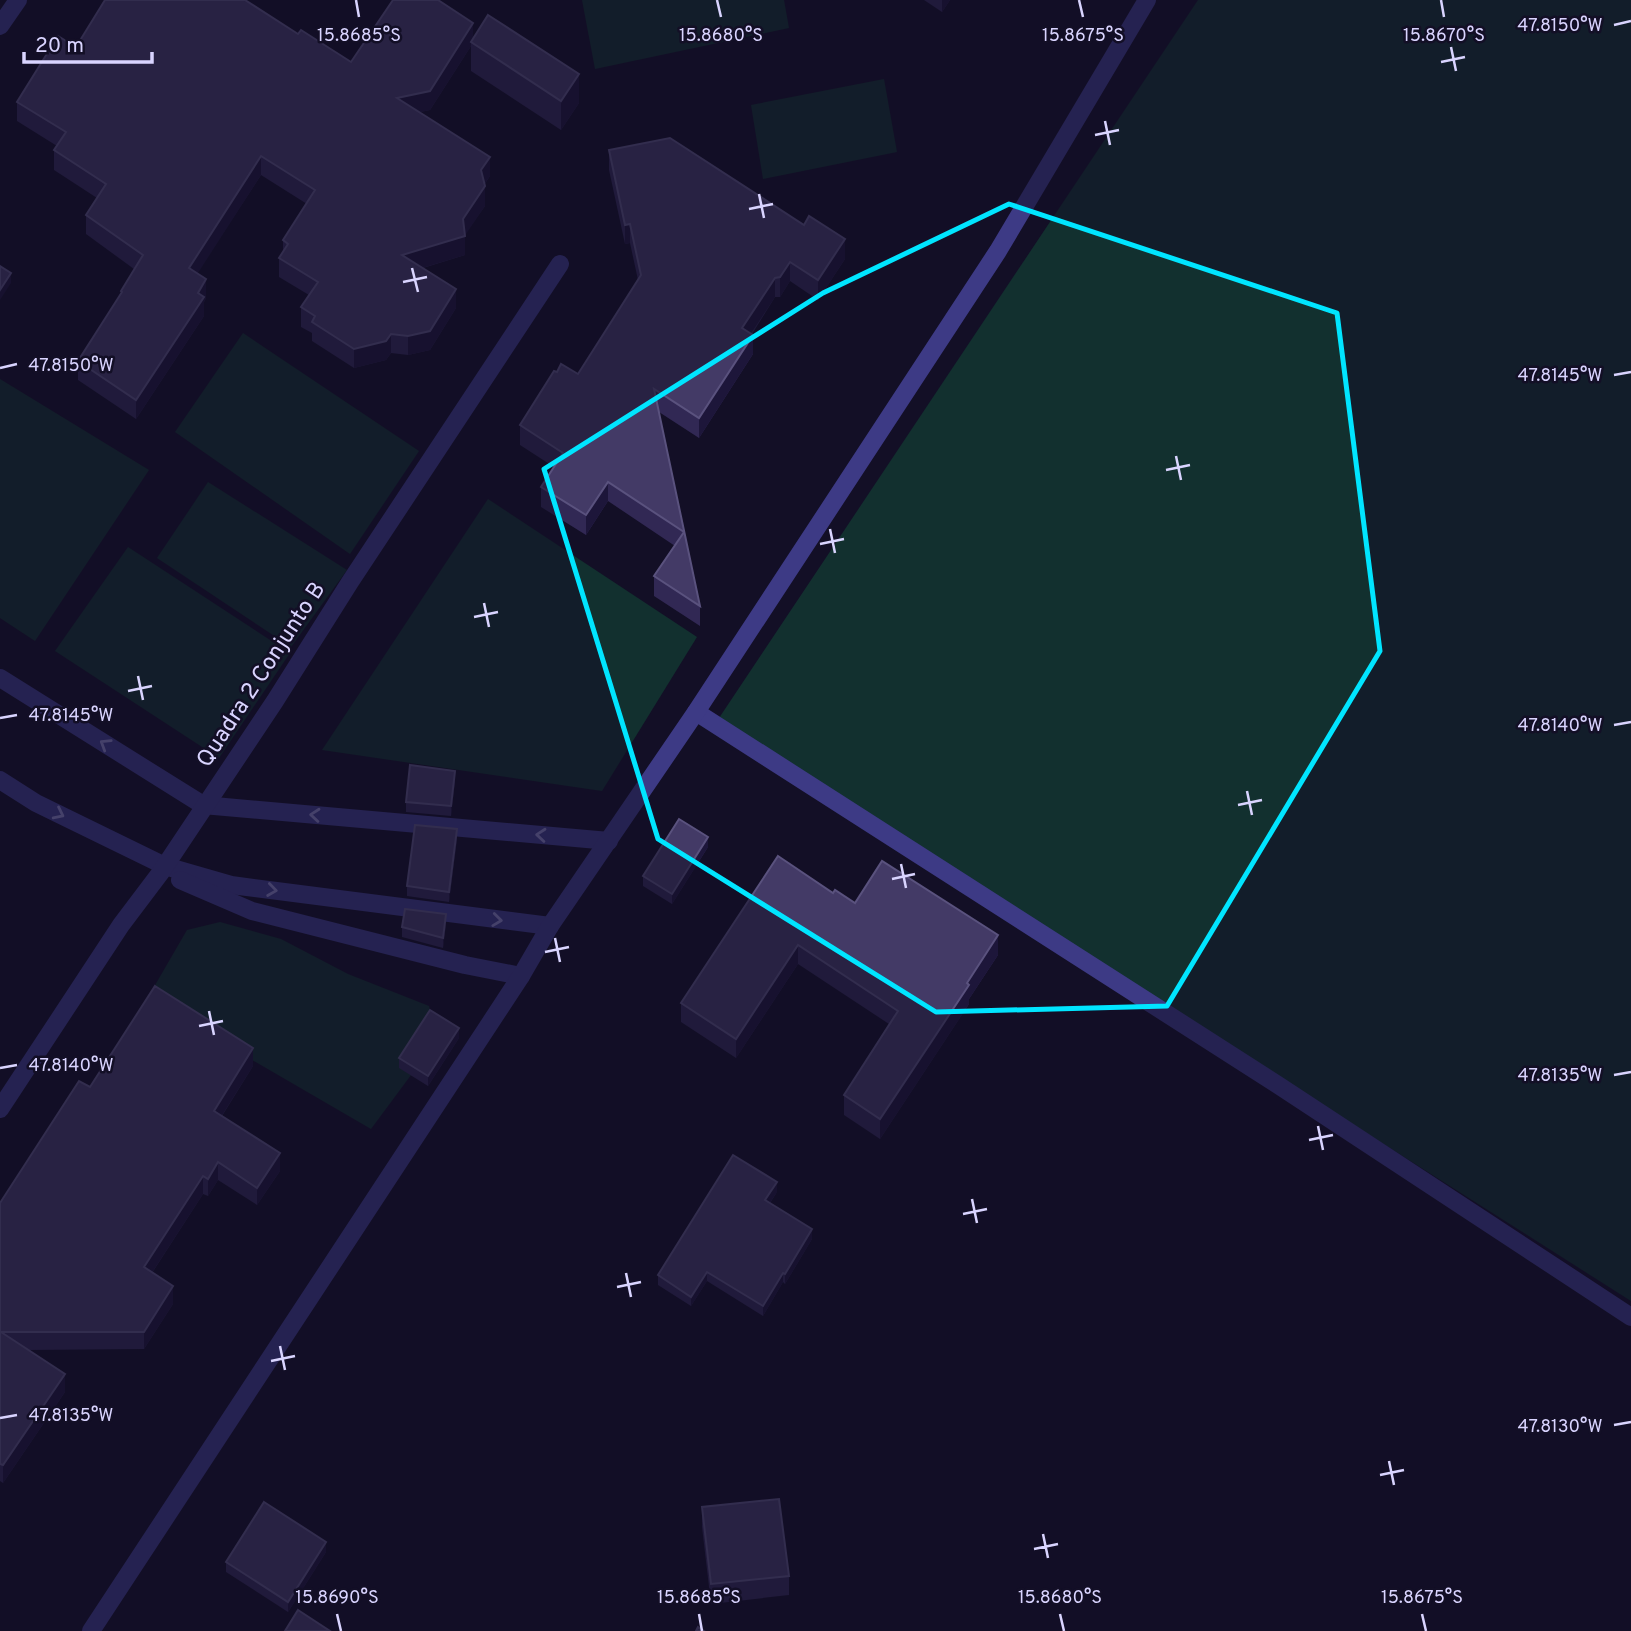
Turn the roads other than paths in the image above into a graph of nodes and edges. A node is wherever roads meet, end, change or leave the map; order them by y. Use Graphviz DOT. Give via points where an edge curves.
graph roads {
  1 [pos="18,0"];
  2 [pos="1147,0"];
  3 [pos="0,26"];
  4 [pos="560,264"];
  5 [pos="0,678"];
  6 [pos="696,712"];
  7 [pos="0,780"];
  8 [pos="203,805"];
  9 [pos="610,841"];
  10 [pos="163,869"];
  11 [pos="550,926"];
  12 [pos="521,976"];
  13 [pos="0,1109"];
  14 [pos="1631,1317"];
  15 [pos="90,1631"];
  1 -- 3 [label="street"];
  2 -- 6 [label="street" via="998,251"];
  4 -- 8 [label="street, Quadra 2 Conjunto B"];
  8 -- 5 [label="street, one-way"];
  6 -- 9 [label="street"];
  6 -- 14 [label="street" via="1267,1077"];
  7 -- 10 [label="street, one-way"];
  9 -- 8 [label="street, one-way"];
  8 -- 10 [label="street, Quadra 2 Conjunto B"];
  9 -- 11 [label="street"];
  10 -- 11 [label="street, one-way" via="231,885"];
  10 -- 12 [label="street" via="252,911"];
  10 -- 13 [label="street, Quadra 2 Conjunto B"];
  11 -- 12 [label="street"];
  12 -- 15 [label="street"];
}
